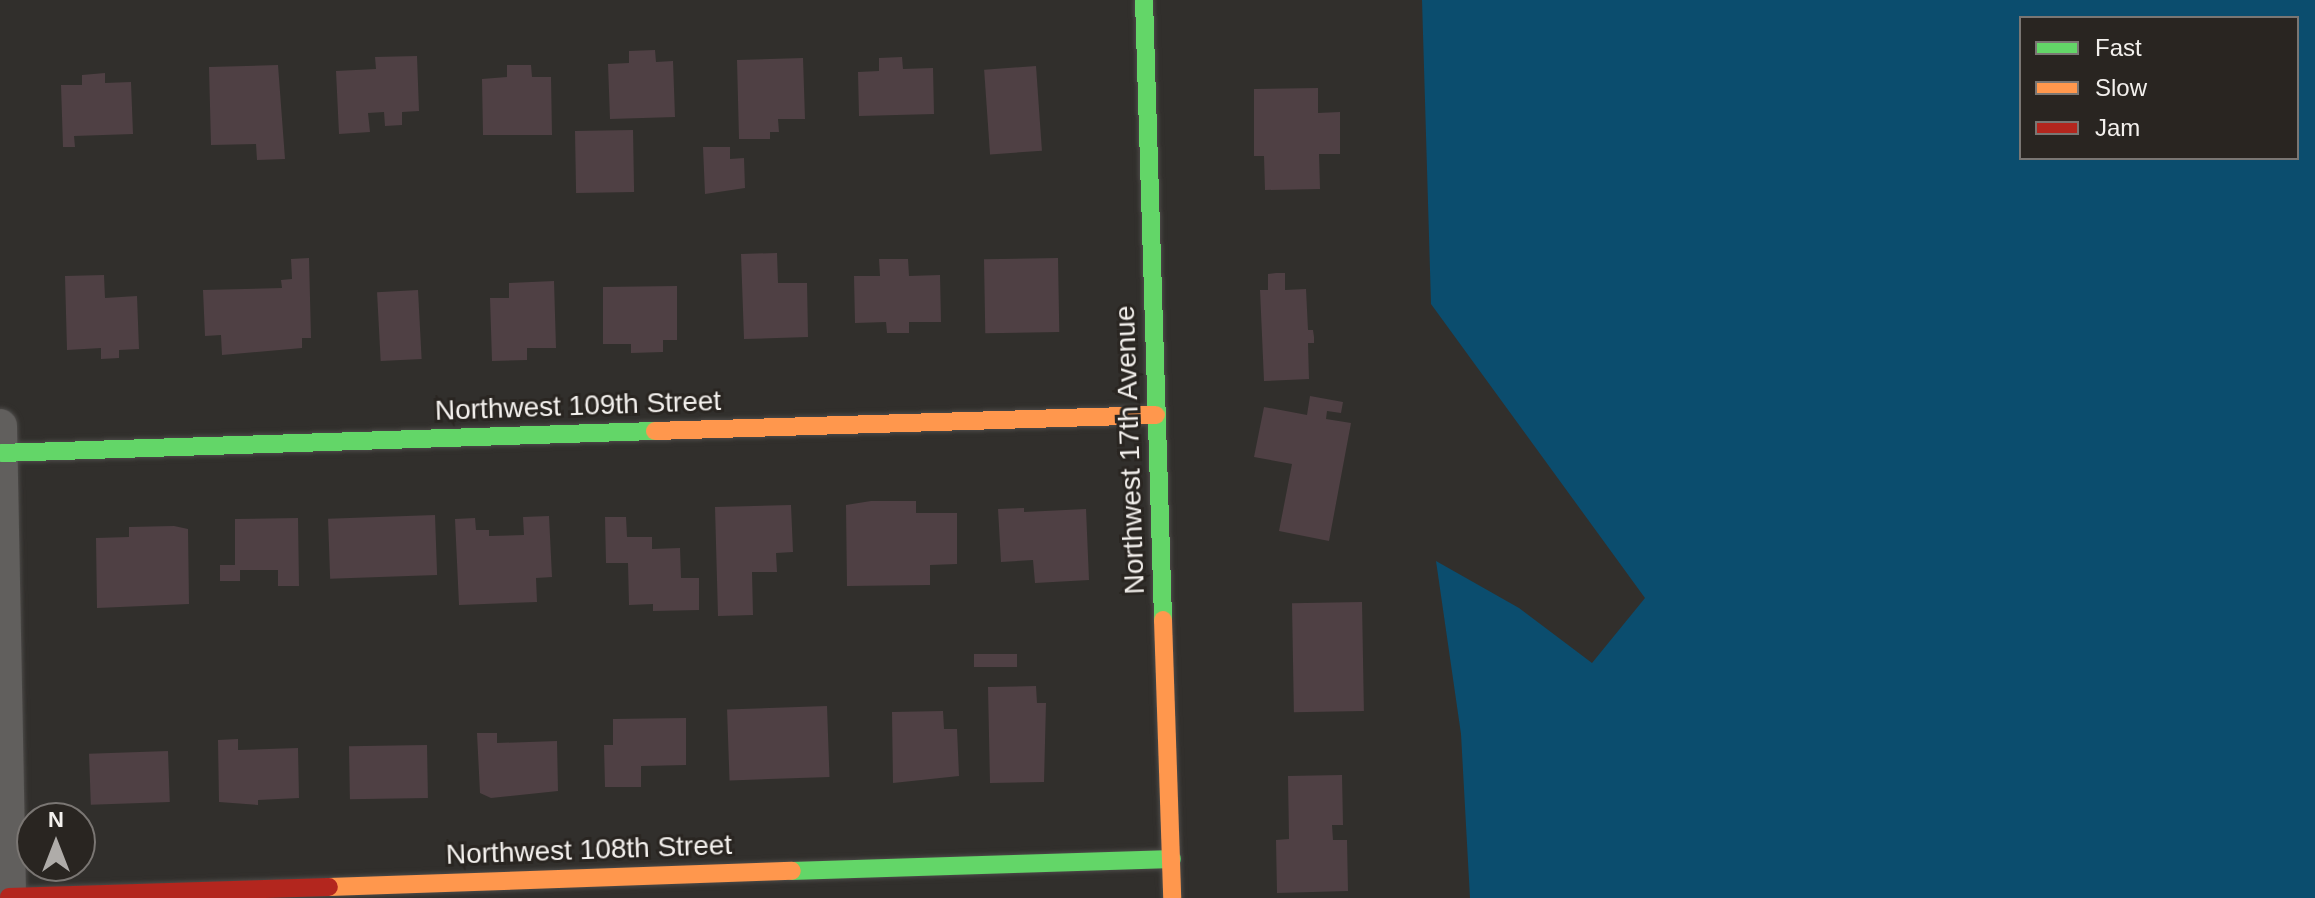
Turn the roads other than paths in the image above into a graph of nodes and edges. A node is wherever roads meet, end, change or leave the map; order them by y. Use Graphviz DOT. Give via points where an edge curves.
graph roads {
  1 [pos="1144,0"];
  2 [pos="1156,415"];
  3 [pos="0,426"];
  4 [pos="1,453"];
  5 [pos="1172,859"];
  6 [pos="9,897"];
  7 [pos="1172,898"];
  1 -- 2 [label="street, Northwest 17th Avenue"];
  2 -- 4 [label="street, Northwest 109th Street"];
  2 -- 5 [label="street, Northwest 17th Avenue"];
  3 -- 4 [label="street"];
  4 -- 6 [label="street"];
  5 -- 6 [label="street, Northwest 108th Street"];
  5 -- 7 [label="street, Northwest 17th Avenue"];
}
